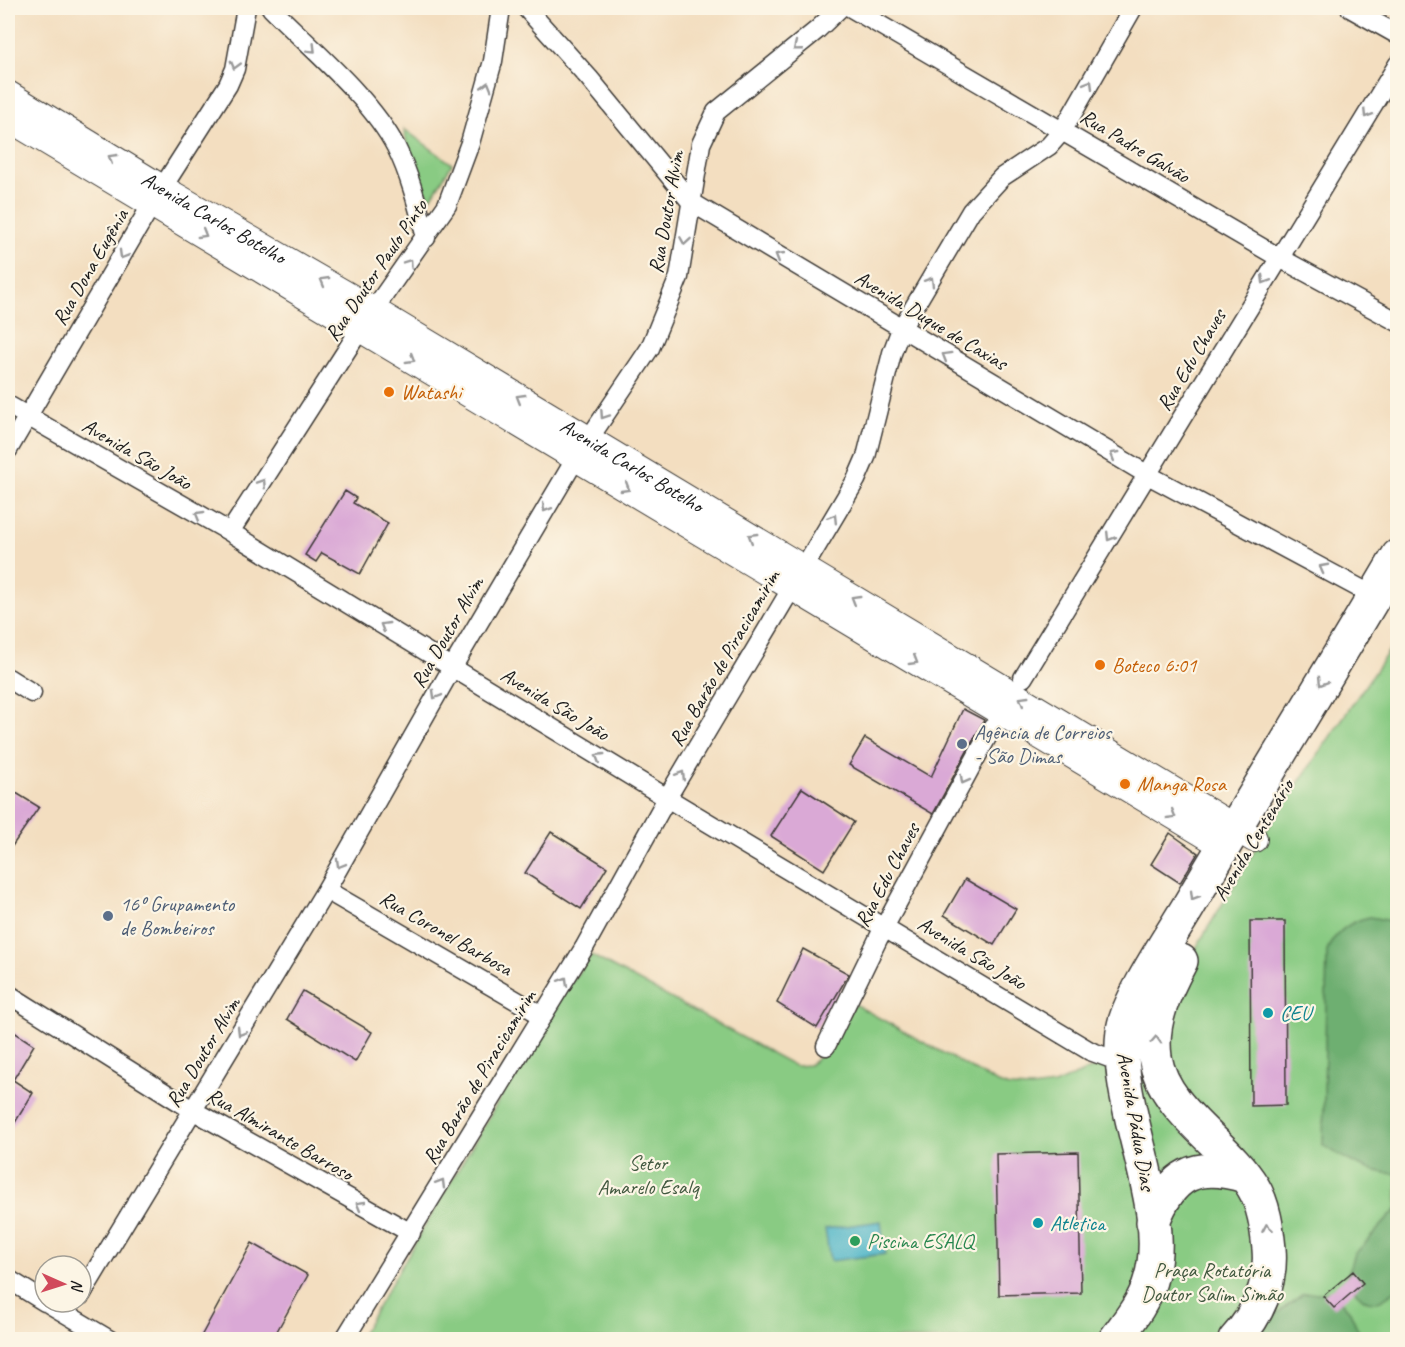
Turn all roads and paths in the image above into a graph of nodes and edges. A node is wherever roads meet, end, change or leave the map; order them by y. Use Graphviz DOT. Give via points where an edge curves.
graph roads {
  1 [pos="246,8"];
  2 [pos="270,8"];
  3 [pos="501,8"];
  4 [pos="526,8"];
  5 [pos="840,8"];
  6 [pos="851,8"];
  7 [pos="1133,8"];
  8 [pos="1350,8"];
  9 [pos="1398,35"];
  10 [pos="1398,64"];
  11 [pos="8,94"];
  12 [pos="8,118"];
  13 [pos="1063,130"];
  14 [pos="157,196"];
  15 [pos="691,202"];
  16 [pos="426,238"];
  17 [pos="1278,257"];
  18 [pos="368,320"];
  19 [pos="1398,322"];
  20 [pos="901,329"];
  21 [pos="8,405"];
  22 [pos="27,417"];
  23 [pos="582,448"];
  24 [pos="8,450"];
  25 [pos="1148,475"];
  26 [pos="230,532"];
  27 [pos="1398,556"];
  28 [pos="797,577"];
  29 [pos="1386,596"];
  30 [pos="452,668"];
  31 [pos="8,678"];
  32 [pos="1023,678"];
  33 [pos="32,693"];
  34 [pos="992,729"];
  35 [pos="667,798"];
  36 [pos="1238,837"];
  37 [pos="326,890"];
  38 [pos="884,927"];
  39 [pos="8,994"];
  40 [pos="543,1016"];
  41 [pos="1123,1029"];
  42 [pos="1078,1042"];
  43 [pos="826,1046"];
  44 [pos="1123,1063"];
  45 [pos="1172,1095"];
  46 [pos="194,1111"];
  47 [pos="1245,1176"];
  48 [pos="1153,1222"];
  49 [pos="411,1233"];
  50 [pos="93,1275"];
  51 [pos="8,1279"];
  52 [pos="33,1295"];
  53 [pos="1145,1295"];
  54 [pos="79,1314"];
  55 [pos="110,1340"];
  56 [pos="344,1340"];
  57 [pos="1115,1340"];
  58 [pos="1142,1340"];
  59 [pos="1235,1340"];
  1 -- 14 [label="street, Rua Dona Eugênia, one-way" via="235,69 228,85"];
  2 -- 16 [label="street, one-way" via="372,110 396,146 417,199"];
  16 -- 3 [label="street, Rua Doutor Paulo Pinto, one-way" via="447,205 470,142 494,62"];
  4 -- 15 [label="street, Avenida Duque de Caxias"];
  5 -- 15 [label="street, Rua Doutor Alvim, one-way" via="716,112 701,144"];
  6 -- 13 [label="street, Rua Padre Galvão"];
  13 -- 7 [label="street, Rua Barão de Piracicamirim, one-way"];
  8 -- 9 [label="street"];
  10 -- 17 [label="street, Rua Edu Chaves, one-way"];
  14 -- 11 [label="main road, Avenida Carlos Botelho, one-way"];
  12 -- 14 [label="main road, Avenida Carlos Botelho"];
  13 -- 17 [label="street, Rua Padre Galvão"];
  20 -- 13 [label="street, Rua Barão de Piracicamirim, one-way" via="971,211 1002,177 1049,146"];
  14 -- 18 [label="main road, Avenida Carlos Botelho"];
  14 -- 22 [label="street, Rua Dona Eugênia, one-way"];
  20 -- 15 [label="street, Avenida Duque de Caxias, one-way"];
  15 -- 23 [label="street, Rua Doutor Alvim, one-way" via="679,277 650,348"];
  18 -- 16 [label="street, Rua Doutor Paulo Pinto, one-way"];
  17 -- 19 [label="street, Rua Padre Galvão"];
  17 -- 25 [label="street, Rua Edu Chaves, one-way"];
  18 -- 23 [label="main road, Avenida Carlos Botelho"];
  26 -- 18 [label="street, Rua Doutor Paulo Pinto, one-way"];
  25 -- 20 [label="street, Avenida Duque de Caxias, one-way"];
  28 -- 20 [label="street, Rua Barão de Piracicamirim, one-way" via="866,457"];
  21 -- 22 [label="street, Avenida São João"];
  22 -- 24 [label="street, Rua Dona Eugênia"];
  26 -- 22 [label="street, Avenida São João, one-way"];
  23 -- 28 [label="main road, Avenida Carlos Botelho"];
  23 -- 30 [label="street, Rua Doutor Alvim, one-way"];
  29 -- 25 [label="street, Avenida Duque de Caxias, one-way"];
  25 -- 32 [label="street, Rua Edu Chaves, one-way"];
  30 -- 26 [label="street, Avenida São João, one-way"];
  27 -- 29 [label="highway, Avenida Centenário"];
  35 -- 28 [label="street, Rua Barão de Piracicamirim, one-way"];
  28 -- 36 [label="main road, Avenida Carlos Botelho"];
  29 -- 36 [label="highway, Avenida Centenário"];
  35 -- 30 [label="street, Avenida São João, one-way"];
  30 -- 37 [label="street, Rua Doutor Alvim, one-way"];
  31 -- 33 [label="street"];
  34 -- 38 [label="street, Rua Edu Chaves, one-way"];
  35 -- 38 [label="street, Avenida São João"];
  40 -- 35 [label="street, Rua Barão de Piracicamirim, one-way"];
  36 -- 41 [label="highway, Avenida Pádua Dias, one-way" via="1137,995"];
  45 -- 36 [label="highway, Avenida Centenário, one-way" via="1155,1057 1159,1004"];
  37 -- 40 [label="street, Rua Coronel Barbosa"];
  37 -- 46 [label="street, Rua Doutor Alvim, one-way"];
  38 -- 42 [label="street, Avenida São João"];
  38 -- 43 [label="street, Rua Edu Chaves"];
  39 -- 46 [label="street, Rua Almirante Barroso"];
  49 -- 40 [label="street, Rua Barão de Piracicamirim, one-way"];
  41 -- 42 [label="street" via="1097,1045"];
  41 -- 44 [label="highway, Avenida Pádua Dias"];
  42 -- 44 [label="street, Avenida São João" via="1090,1051"];
  44 -- 48 [label="highway, Avenida Pádua Dias"];
  45 -- 47 [label="highway, Avenida Pádua Dias"];
  49 -- 46 [label="street, Rua Almirante Barroso, one-way"];
  46 -- 50 [label="street, Rua Doutor Alvim"];
  47 -- 48 [label="highway" via="1213,1168 1190,1174 1165,1194"];
  59 -- 47 [label="highway, Avenida Pádua Dias, one-way" via="1256,1311 1270,1258 1259,1199"];
  48 -- 53 [label="highway, Avenida Pádua Dias" via="1156,1252"];
  49 -- 56 [label="street, Rua Barão de Piracicamirim"];
  51 -- 52 [label="street"];
  53 -- 57 [label="highway, Avenida Pádua Dias"];
  53 -- 58 [label="highway" via="1139,1314"];
  54 -- 55 [label="street"];
}
